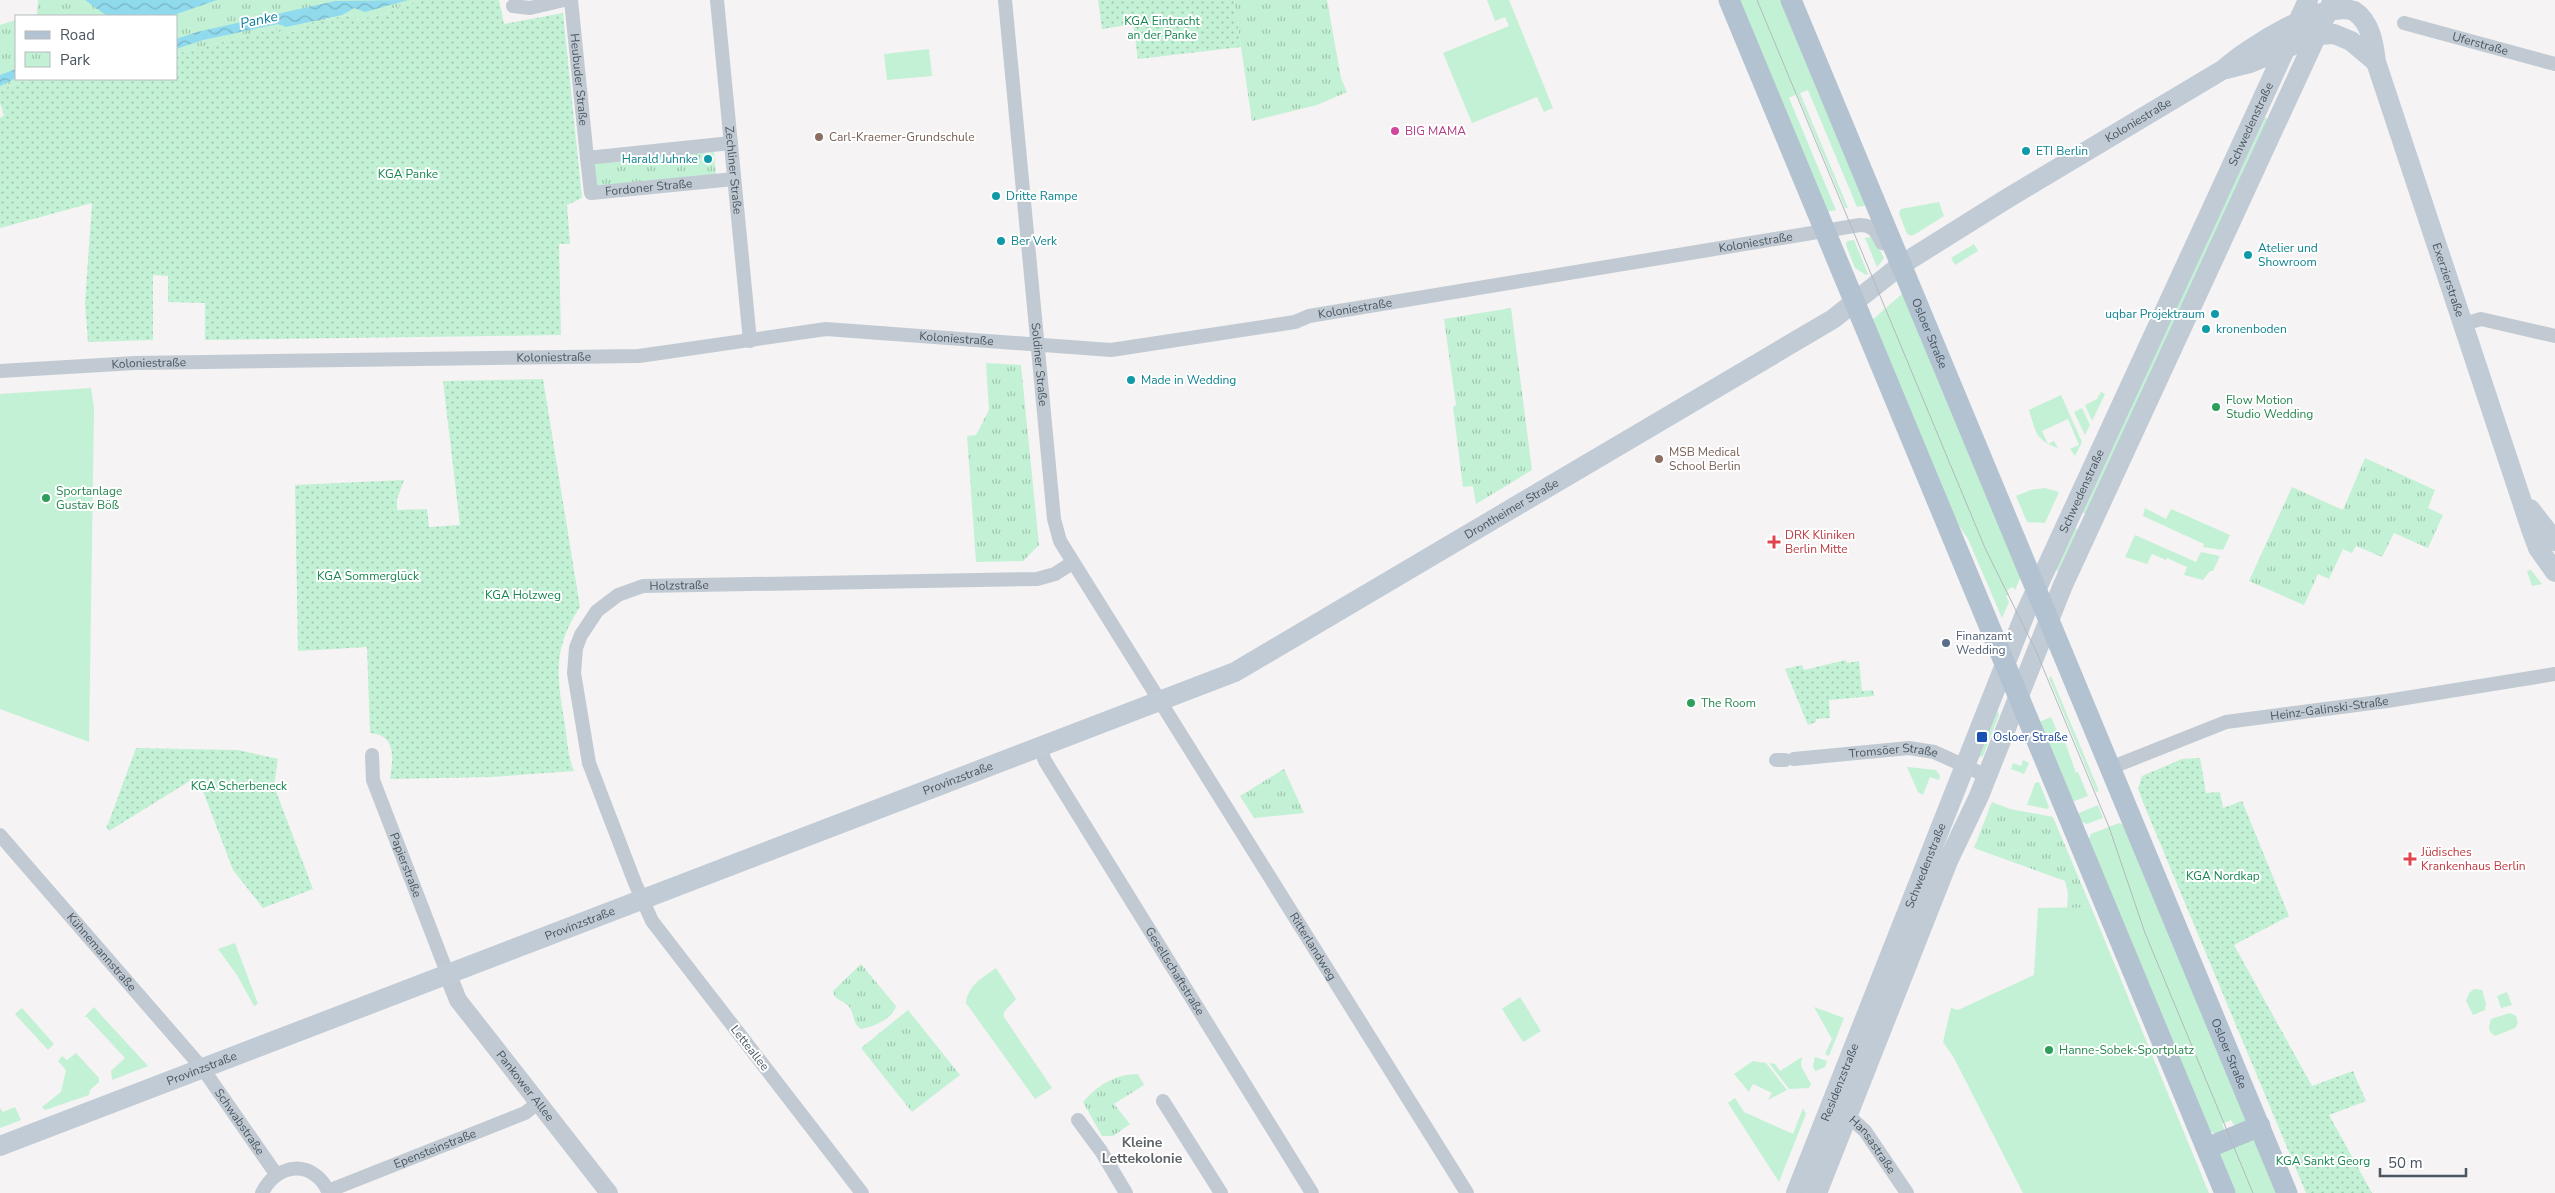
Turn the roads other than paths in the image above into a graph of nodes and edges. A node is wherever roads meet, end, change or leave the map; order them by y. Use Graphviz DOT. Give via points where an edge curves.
graph roads {
  1 [pos="564,0"];
  2 [pos="571,0"];
  3 [pos="717,0"];
  4 [pos="1005,0"];
  5 [pos="1729,0"];
  6 [pos="1791,0"];
  7 [pos="2308,0"];
  8 [pos="2332,3"];
  9 [pos="513,6"];
  10 [pos="2300,19"];
  11 [pos="2404,23"];
  12 [pos="2318,35"];
  13 [pos="2288,46"];
  14 [pos="2376,62"];
  15 [pos="2555,64"];
  16 [pos="2224,69"];
  17 [pos="731,143"];
  18 [pos="587,158"];
  19 [pos="734,179"];
  20 [pos="1826,232"];
  21 [pos="1893,246"];
  22 [pos="1901,265"];
  23 [pos="1855,303"];
  24 [pos="2464,324"];
  25 [pos="2555,336"];
  26 [pos="750,341"];
  27 [pos="1038,344"];
  28 [pos="0,371"];
  29 [pos="2521,497"];
  30 [pos="2555,541"];
  31 [pos="1072,563"];
  32 [pos="2555,572"];
  33 [pos="2036,588"];
  34 [pos="2049,619"];
  35 [pos="2006,662"];
  36 [pos="2555,674"];
  37 [pos="2019,694"];
  38 [pos="1160,702"];
  39 [pos="1040,748"];
  40 [pos="372,755"];
  41 [pos="1785,760"];
  42 [pos="1964,766"];
  43 [pos="2110,768"];
  44 [pos="1987,776"];
  45 [pos="0,835"];
  46 [pos="642,900"];
  47 [pos="448,975"];
  48 [pos="1892,977"];
  49 [pos="203,1069"];
  50 [pos="1163,1101"];
  51 [pos="1832,1101"];
  52 [pos="538,1102"];
  53 [pos="1847,1114"];
  54 [pos="1078,1120"];
  55 [pos="2260,1126"];
  56 [pos="0,1146"];
  57 [pos="2207,1148"];
  58 [pos="276,1174"];
  59 [pos="329,1192"];
  60 [pos="262,1193"];
  61 [pos="609,1193"];
  62 [pos="862,1193"];
  63 [pos="1126,1193"];
  64 [pos="1221,1193"];
  65 [pos="1312,1193"];
  66 [pos="1467,1193"];
  67 [pos="1796,1193"];
  68 [pos="1817,1193"];
  69 [pos="1907,1193"];
  70 [pos="2225,1193"];
  71 [pos="2287,1193"];
  1 -- 9 [label="street" via="530,8"];
  2 -- 18 [label="street, Heubuder Straße"];
  3 -- 17 [label="street, Zechliner Straße"];
  4 -- 27 [label="street, Soldiner Straße"];
  5 -- 20 [label="main road"];
  6 -- 21 [label="main road, Osloer Straße"];
  7 -- 10 [label="main road, Schwedenstraße"];
  8 -- 10 [label="main road, Koloniestraße"];
  8 -- 12 [label="main road, Schwedenstraße"];
  8 -- 14 [label="main road, Exerzierstraße" via="2362,19 2374,44"];
  10 -- 13 [label="main road, Schwedenstraße"];
  10 -- 16 [label="main road, Koloniestraße" via="2244,50"];
  11 -- 15 [label="street, Uferstraße"];
  12 -- 13 [label="main road, Koloniestraße"];
  12 -- 14 [label="main road" via="2334,34 2345,38"];
  12 -- 34 [label="main road, Schwedenstraße"];
  13 -- 16 [label="main road, Koloniestraße" via="2250,63"];
  13 -- 33 [label="main road, Schwedenstraße"];
  14 -- 24 [label="main road, Exerzierstraße"];
  16 -- 22 [label="main road, Koloniestraße"];
  17 -- 18 [label="street"];
  17 -- 19 [label="street, Zechliner Straße"];
  18 -- 19 [label="street, Fordoner Straße" via="591,193"];
  19 -- 26 [label="street, Zechliner Straße"];
  20 -- 21 [label="street, Koloniestraße" via="1868,225 1877,232 1882,243"];
  20 -- 23 [label="main road"];
  20 -- 27 [label="street, Koloniestraße" via="1111,350"];
  21 -- 22 [label="main road, Osloer Straße"];
  22 -- 23 [label="main road, Koloniestraße"];
  22 -- 33 [label="main road, Osloer Straße"];
  23 -- 35 [label="main road"];
  23 -- 38 [label="main road, Drontheimer Straße" via="1250,664"];
  24 -- 25 [label="street" via="2481,319"];
  24 -- 29 [label="main road, Exerzierstraße"];
  26 -- 27 [label="street, Koloniestraße" via="826,329"];
  26 -- 28 [label="street, Koloniestraße" via="636,356 135,364"];
  27 -- 31 [label="street, Soldiner Straße" via="1054,519 1060,541"];
  29 -- 30 [label="main road, Exerzierstraße"];
  29 -- 32 [label="main road, Exerzierstraße" via="2538,548"];
  31 -- 38 [label="street, Soldiner Straße"];
  31 -- 46 [label="street, Holzstraße" via="1055,574 1037,579 651,585 628,591 606,603 581,634 574,673 589,763"];
  33 -- 34 [label="main road, Osloer Straße"];
  33 -- 35 [label="main road, Schwedenstraße"];
  34 -- 37 [label="main road, Schwedenstraße"];
  34 -- 43 [label="main road, Osloer Straße"];
  35 -- 37 [label="main road"];
  35 -- 42 [label="main road, Schwedenstraße"];
  36 -- 43 [label="street, Heinz-Galinski-Straße" via="2226,722"];
  37 -- 44 [label="main road, Schwedenstraße"];
  37 -- 57 [label="main road"];
  38 -- 39 [label="main road, Provinzstraße"];
  38 -- 66 [label="street, Ritterlandweg"];
  39 -- 46 [label="main road, Provinzstraße"];
  39 -- 65 [label="street, Gesellschaftstraße" via="1067,798"];
  40 -- 47 [label="street, Papierstraße" via="373,780"];
  41 -- 42 [label="street, Tromsöer Straße" via="1909,748 1934,752"];
  42 -- 44 [label="street, Tromsöer Straße"];
  42 -- 48 [label="main road, Schwedenstraße"];
  43 -- 55 [label="main road, Osloer Straße"];
  44 -- 48 [label="main road, Schwedenstraße"];
  45 -- 49 [label="street, Kühnemannstraße"];
  46 -- 47 [label="main road, Provinzstraße"];
  46 -- 62 [label="street, Letteallee" via="652,922"];
  47 -- 49 [label="main road, Provinzstraße"];
  47 -- 52 [label="street, Pankower Allee" via="458,1000"];
  48 -- 51 [label="main road, Residenzstraße"];
  48 -- 53 [label="main road, Residenzstraße"];
  49 -- 56 [label="main road, Provinzstraße"];
  49 -- 58 [label="street, Schwabstraße"];
  50 -- 64 [label="street"];
  51 -- 53 [label="street, Hansastraße"];
  51 -- 67 [label="main road, Residenzstraße"];
  52 -- 59 [label="street, Epensteinstraße" via="525,1113"];
  52 -- 61 [label="street, Pankower Allee"];
  53 -- 68 [label="main road, Residenzstraße"];
  53 -- 69 [label="street, Hansastraße" via="1865,1131"];
  54 -- 63 [label="street"];
  55 -- 57 [label="main road"];
  55 -- 71 [label="main road, Osloer Straße"];
  57 -- 70 [label="main road"];
  58 -- 59 [label="street" via="286,1170 304,1170 320,1178"];
  58 -- 60 [label="street"];
}
